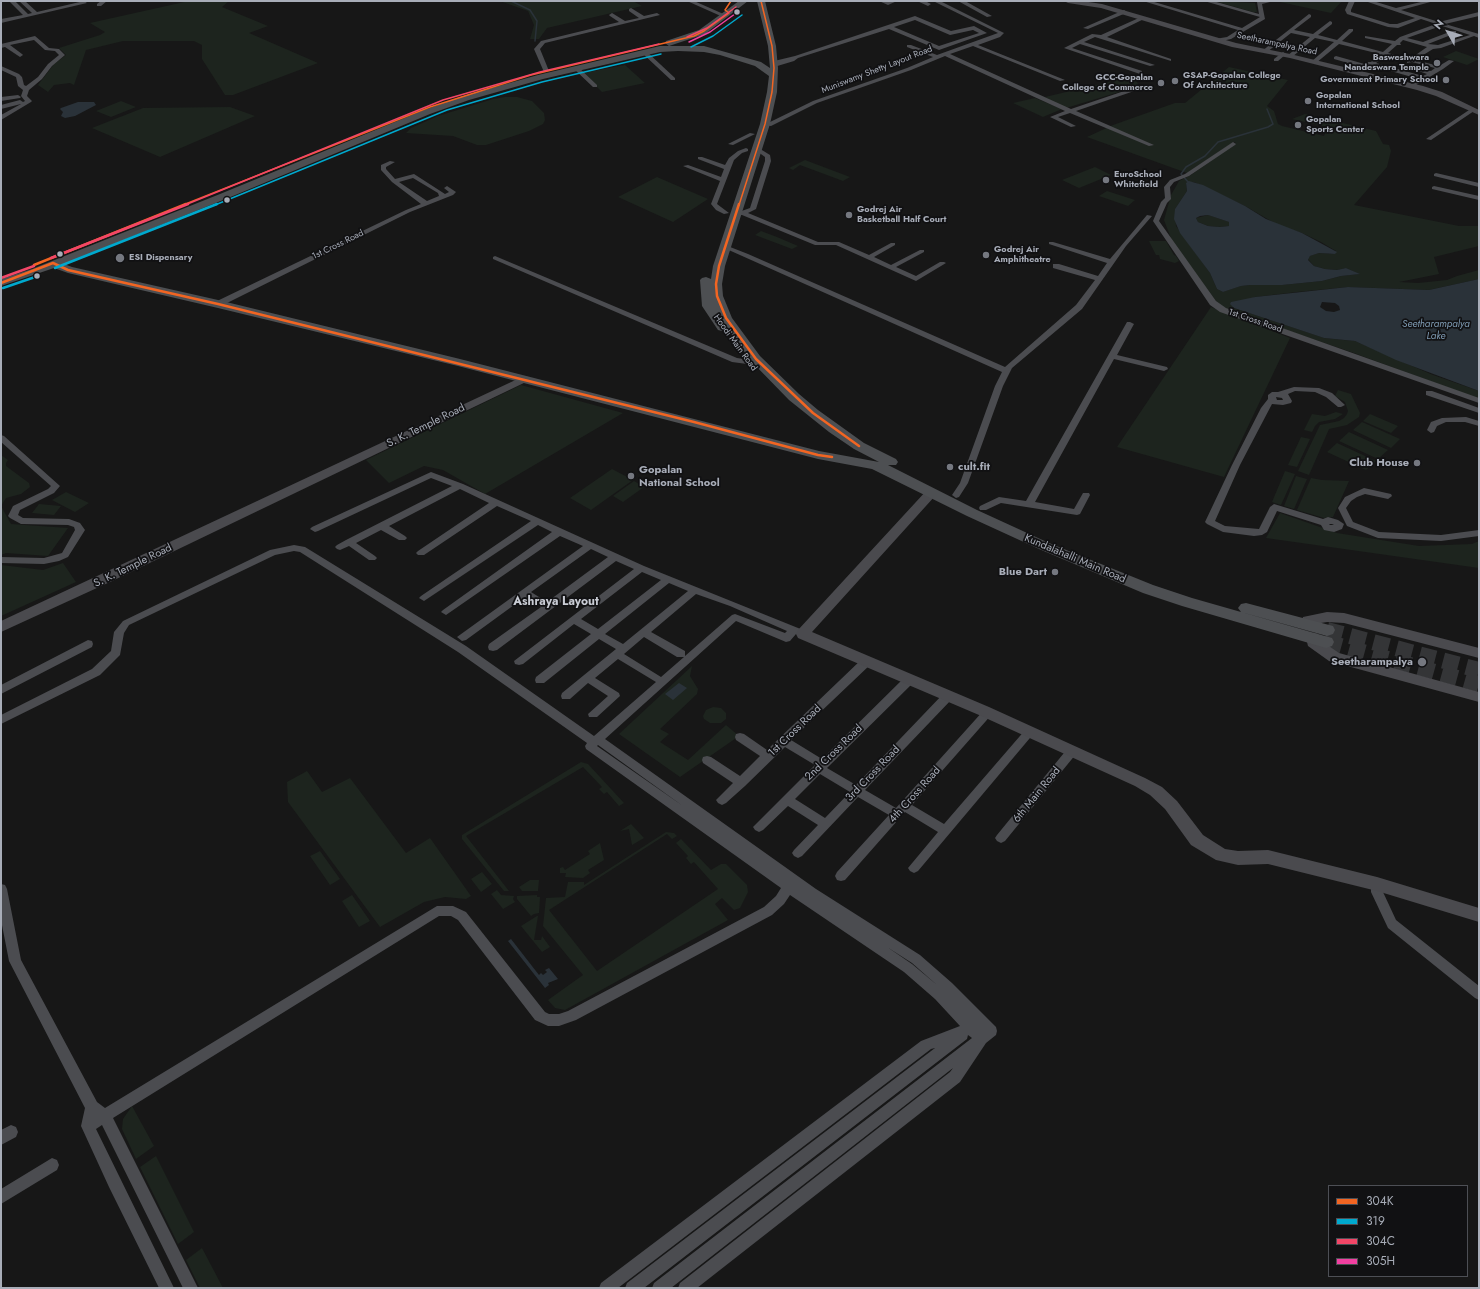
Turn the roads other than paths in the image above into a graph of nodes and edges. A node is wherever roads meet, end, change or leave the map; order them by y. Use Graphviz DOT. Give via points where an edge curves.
graph roads {
  1 [pos="12,1"];
  2 [pos="22,1"];
  3 [pos="64,1"];
  4 [pos="104,1"];
  5 [pos="690,1"];
  6 [pos="755,1"];
  7 [pos="761,1"];
  8 [pos="882,1"];
  9 [pos="894,1"];
  10 [pos="920,1"];
  11 [pos="936,1"];
  12 [pos="961,1"];
  13 [pos="1068,1"];
  14 [pos="1146,1"];
  15 [pos="1207,1"];
  16 [pos="1271,1"];
  17 [pos="1352,1"];
  18 [pos="1368,1"];
  19 [pos="1431,1"];
  20 [pos="84,3"];
  21 [pos="928,4"];
  22 [pos="99,5"];
  23 [pos="70,6"];
  24 [pos="749,9"];
  25 [pos="1398,9"];
  26 [pos="631,10"];
  27 [pos="1124,12"];
  28 [pos="36,13"];
  29 [pos="1479,14"];
  30 [pos="26,15"];
  31 [pos="612,15"];
  32 [pos="657,15"];
  33 [pos="725,16"];
  34 [pos="989,16"];
  35 [pos="1262,16"];
  36 [pos="1309,16"];
  37 [pos="1422,17"];
  38 [pos="643,18"];
  39 [pos="1143,18"];
  40 [pos="1,21"];
  41 [pos="624,23"];
  42 [pos="1330,23"];
  43 [pos="1438,25"];
  44 [pos="606,27"];
  45 [pos="889,27"];
  46 [pos="1086,28"];
  47 [pos="1243,30"];
  48 [pos="1351,30"];
  49 [pos="1291,31"];
  50 [pos="586,32"];
  51 [pos="1454,32"];
  52 [pos="616,33"];
  53 [pos="1378,33"];
  54 [pos="979,35"];
  55 [pos="1314,36"];
  56 [pos="1471,36"];
  57 [pos="1479,36"];
  58 [pos="1102,37"];
  59 [pos="595,38"];
  60 [pos="1402,38"];
  61 [pos="988,39"];
  62 [pos="768,40"];
  63 [pos="1231,41"];
  64 [pos="1080,42"];
  65 [pos="1338,42"];
  66 [pos="1395,43"];
  67 [pos="972,44"];
  68 [pos="1426,44"];
  69 [pos="4,45"];
  70 [pos="909,46"];
  71 [pos="1432,46"];
  72 [pos="1390,48"];
  73 [pos="651,50"];
  74 [pos="1265,50"];
  75 [pos="1397,50"];
  76 [pos="1424,51"];
  77 [pos="1384,53"];
  78 [pos="1411,53"];
  79 [pos="946,54"];
  80 [pos="1358,54"];
  81 [pos="20,55"];
  82 [pos="1286,55"];
  83 [pos="1418,55"];
  84 [pos="937,57"];
  85 [pos="1338,57"];
  86 [pos="1378,58"];
  87 [pos="1169,60"];
  88 [pos="1276,60"];
  89 [pos="1412,60"];
  90 [pos="1451,61"];
  91 [pos="1314,62"];
  92 [pos="1373,64"];
  93 [pos="1152,65"];
  94 [pos="1405,65"];
  95 [pos="1,68"];
  96 [pos="576,68"];
  97 [pos="1441,68"];
  98 [pos="1398,70"];
  99 [pos="546,71"];
  100 [pos="772,71"];
  101 [pos="1140,72"];
  102 [pos="1431,73"];
  103 [pos="1410,74"];
  104 [pos="1400,78"];
  105 [pos="1423,78"];
  106 [pos="673,79"];
  107 [pos="1062,80"];
  108 [pos="595,86"];
  109 [pos="1411,86"];
  110 [pos="1138,88"];
  111 [pos="26,89"];
  112 [pos="768,95"];
  113 [pos="26,98"];
  114 [pos="1,99"];
  115 [pos="1,107"];
  116 [pos="1070,111"];
  117 [pos="1476,112"];
  118 [pos="1052,117"];
  119 [pos="1,118"];
  120 [pos="1046,119"];
  121 [pos="765,124"];
  122 [pos="1073,126"];
  123 [pos="752,134"];
  124 [pos="1429,139"];
  125 [pos="1233,144"];
  126 [pos="1151,145"];
  127 [pos="751,149"];
  128 [pos="700,158"];
  129 [pos="392,162"];
  130 [pos="686,166"];
  131 [pos="727,168"];
  132 [pos="1436,175"];
  133 [pos="723,180"];
  134 [pos="394,181"];
  135 [pos="1479,185"];
  136 [pos="447,188"];
  137 [pos="1434,188"];
  138 [pos="442,197"];
  139 [pos="1479,198"];
  140 [pos="426,204"];
  141 [pos="735,214"];
  142 [pos="1149,216"];
  143 [pos="1051,243"];
  144 [pos="893,244"];
  145 [pos="725,248"];
  146 [pos="922,251"];
  147 [pos="870,257"];
  148 [pos="495,258"];
  149 [pos="1112,262"];
  150 [pos="53,263"];
  151 [pos="942,263"];
  152 [pos="1056,266"];
  153 [pos="892,267"];
  154 [pos="1099,279"];
  155 [pos="4,280"];
  156 [pos="218,304"];
  157 [pos="1130,324"];
  158 [pos="1112,356"];
  159 [pos="747,362"];
  160 [pos="1164,369"];
  161 [pos="1007,371"];
  162 [pos="521,379"];
  163 [pos="1429,393"];
  164 [pos="1479,401"];
  165 [pos="1341,405"];
  166 [pos="1479,411"];
  167 [pos="1479,424"];
  168 [pos="1431,430"];
  169 [pos="1,438"];
  170 [pos="860,446"];
  171 [pos="880,462"];
  172 [pos="460,486"];
  173 [pos="931,493"];
  174 [pos="956,494"];
  175 [pos="1086,495"];
  176 [pos="1388,496"];
  177 [pos="495,503"];
  178 [pos="1029,504"];
  179 [pos="983,508"];
  180 [pos="538,521"];
  181 [pos="382,526"];
  182 [pos="1355,526"];
  183 [pos="315,529"];
  184 [pos="559,532"];
  185 [pos="1479,533"];
  186 [pos="402,538"];
  187 [pos="350,542"];
  188 [pos="589,546"];
  189 [pos="340,547"];
  190 [pos="421,553"];
  191 [pos="615,557"];
  192 [pos="372,558"];
  193 [pos="1,560"];
  194 [pos="641,568"];
  195 [pos="668,579"];
  196 [pos="695,590"];
  197 [pos="524,592"];
  198 [pos="424,598"];
  199 [pos="548,607"];
  200 [pos="446,612"];
  201 [pos="574,619"];
  202 [pos="1,627"];
  203 [pos="644,632"];
  204 [pos="798,632"];
  205 [pos="598,634"];
  206 [pos="1318,634"];
  207 [pos="462,637"];
  208 [pos="88,644"];
  209 [pos="493,647"];
  210 [pos="620,652"];
  211 [pos="1479,653"];
  212 [pos="681,654"];
  213 [pos="519,661"];
  214 [pos="867,661"];
  215 [pos="588,678"];
  216 [pos="656,678"];
  217 [pos="910,679"];
  218 [pos="540,680"];
  219 [pos="1,690"];
  220 [pos="566,696"];
  221 [pos="948,696"];
  222 [pos="1479,697"];
  223 [pos="988,713"];
  224 [pos="593,714"];
  225 [pos="1,720"];
  226 [pos="1030,732"];
  227 [pos="740,737"];
  228 [pos="784,741"];
  229 [pos="594,742"];
  230 [pos="1072,751"];
  231 [pos="768,756"];
  232 [pos="707,760"];
  233 [pos="820,766"];
  234 [pos="741,783"];
  235 [pos="857,791"];
  236 [pos="787,799"];
  237 [pos="722,800"];
  238 [pos="900,810"];
  239 [pos="825,824"];
  240 [pos="759,828"];
  241 [pos="946,831"];
  242 [pos="1001,838"];
  243 [pos="798,853"];
  244 [pos="914,868"];
  245 [pos="841,876"];
  246 [pos="1377,884"];
  247 [pos="788,887"];
  248 [pos="1,889"];
  249 [pos="1479,915"];
  250 [pos="1479,994"];
  251 [pos="978,1029"];
  252 [pos="92,1107"];
  253 [pos="105,1116"];
  254 [pos="88,1126"];
  255 [pos="52,1165"];
  256 [pos="1,1197"];
  257 [pos="167,1288"];
  258 [pos="191,1288"];
  259 [pos="606,1288"];
  260 [pos="632,1288"];
  261 [pos="659,1288"];
  262 [pos="685,1288"];
  1 -- 30 [label="street"];
  2 -- 28 [label="street"];
  3 -- 23 [label="street"];
  4 -- 22 [label="street"];
  5 -- 33 [label="street"];
  6 -- 24 [label="main road, Hoodi Main Road"];
  7 -- 62 [label="main road, Hoodi Main Road"];
  8 -- 9 [label="street"];
  10 -- 21 [label="street"];
  11 -- 61 [label="street, Muniswamy Shetty Layout Road" via="1001,33"];
  12 -- 34 [label="street"];
  13 -- 27 [label="street, Seetharampalya Road" via="1099,5"];
  14 -- 47 [label="street"];
  15 -- 35 [label="street"];
  16 -- 35 [label="street" via="1259,3"];
  17 -- 37 [label="street" via="1349,13 1390,26 1398,26"];
  18 -- 25 [label="street"];
  19 -- 25 [label="street"];
  20 -- 23 [label="street"];
  23 -- 28 [label="street"];
  24 -- 33 [label="main road"];
  24 -- 62 [label="main road, Hoodi Main Road"];
  24 -- 73 [label="main road" via="696,39"];
  25 -- 37 [label="street"];
  26 -- 38 [label="street"];
  27 -- 39 [label="street, Seetharampalya Road"];
  27 -- 46 [label="street"];
  28 -- 30 [label="street"];
  29 -- 43 [label="street"];
  30 -- 40 [label="street"];
  31 -- 41 [label="street"];
  32 -- 38 [label="street"];
  33 -- 73 [label="main road" via="694,36"];
  35 -- 47 [label="street"];
  36 -- 49 [label="street"];
  37 -- 43 [label="street"];
  38 -- 41 [label="street"];
  39 -- 58 [label="street"];
  39 -- 63 [label="street, Seetharampalya Road" via="1217,40"];
  41 -- 44 [label="street"];
  42 -- 55 [label="street"];
  43 -- 57 [label="street"];
  43 -- 60 [label="street"];
  44 -- 50 [label="street"];
  44 -- 52 [label="street"];
  45 -- 54 [label="street" via="939,48"];
  45 -- 54 [label="street" via="915,18 950,33 974,28 984,33"];
  45 -- 100 [label="street" via="796,57"];
  47 -- 63 [label="street"];
  48 -- 65 [label="street"];
  49 -- 55 [label="street"];
  49 -- 74 [label="street"];
  50 -- 59 [label="street"];
  50 -- 99 [label="street" via="540,45 538,52"];
  51 -- 68 [label="street"];
  53 -- 60 [label="street"];
  54 -- 61 [label="street"];
  55 -- 65 [label="street"];
  55 -- 82 [label="street"];
  56 -- 71 [label="street" via="1441,46"];
  58 -- 64 [label="street" via="1094,35"];
  58 -- 87 [label="street"];
  60 -- 66 [label="street"];
  60 -- 68 [label="street"];
  61 -- 67 [label="street, Muniswamy Shetty Layout Road"];
  62 -- 100 [label="main road, Hoodi Main Road"];
  63 -- 74 [label="street, Seetharampalya Road"];
  64 -- 93 [label="street"];
  64 -- 101 [label="street" via="1067,48"];
  65 -- 77 [label="street"];
  65 -- 91 [label="street"];
  66 -- 72 [label="street"];
  66 -- 72 [label="street" via="1367,39"];
  66 -- 76 [label="street"];
  67 -- 79 [label="street, Muniswamy Shetty Layout Road"];
  67 -- 107 [label="street"];
  68 -- 71 [label="street"];
  69 -- 81 [label="street"];
  69 -- 111 [label="street" via="35,38 47,49 57,50 62,55"];
  70 -- 84 [label="street"];
  71 -- 76 [label="street"];
  72 -- 75 [label="street"];
  72 -- 77 [label="street"];
  73 -- 96 [label="main road"];
  73 -- 99 [label="main road"];
  73 -- 100 [label="main road" via="715,56"];
  73 -- 106 [label="street"];
  74 -- 82 [label="street, Seetharampalya Road"];
  76 -- 83 [label="street"];
  77 -- 86 [label="street"];
  77 -- 89 [label="street"];
  78 -- 83 [label="street"];
  79 -- 84 [label="street, Muniswamy Shetty Layout Road"];
  79 -- 116 [label="street"];
  80 -- 86 [label="street"];
  82 -- 88 [label="street"];
  82 -- 91 [label="street, Seetharampalya Road"];
  83 -- 89 [label="street"];
  84 -- 121 [label="street, Muniswamy Shetty Layout Road" via="815,102 769,125"];
  85 -- 92 [label="street" via="1368,67"];
  86 -- 92 [label="street"];
  86 -- 94 [label="street"];
  89 -- 94 [label="street"];
  89 -- 97 [label="street"];
  90 -- 97 [label="street"];
  91 -- 109 [label="street, Seetharampalya Road"];
  92 -- 98 [label="street"];
  94 -- 98 [label="street"];
  94 -- 102 [label="street"];
  95 -- 111 [label="street" via="20,77 22,86"];
  96 -- 108 [label="street"];
  96 -- 150 [label="main road" via="500,88 439,108"];
  97 -- 102 [label="street"];
  98 -- 103 [label="street"];
  99 -- 155 [label="main road" via="479,90 413,113"];
  100 -- 112 [label="main road, Hoodi Main Road" via="768,82"];
  102 -- 105 [label="street"];
  103 -- 104 [label="street"];
  103 -- 105 [label="street"];
  105 -- 109 [label="street"];
  109 -- 117 [label="street, Seetharampalya Road" via="1439,94"];
  110 -- 116 [label="street"];
  111 -- 113 [label="street"];
  112 -- 121 [label="main road, Hoodi Main Road"];
  112 -- 123 [label="main road, Hoodi Main Road"];
  113 -- 114 [label="street"];
  113 -- 115 [label="street"];
  113 -- 119 [label="street" via="29,101"];
  116 -- 118 [label="street"];
  116 -- 126 [label="street"];
  117 -- 124 [label="street"];
  118 -- 120 [label="street"];
  118 -- 122 [label="street"];
  121 -- 127 [label="main road, Hoodi Main Road"];
  123 -- 127 [label="main road, Hoodi Main Road"];
  123 -- 127 [label="street" via="731,144"];
  125 -- 164 [label="street, 1st Cross Road" via="1187,175 1172,181 1167,187 1168,199 1164,202 1156,221 1213,303 1223,310"];
  127 -- 131 [label="street" via="735,156"];
  127 -- 141 [label="main road, Hoodi Main Road"];
  128 -- 131 [label="street"];
  129 -- 134 [label="street" via="383,166 383,170"];
  130 -- 133 [label="street"];
  131 -- 133 [label="street"];
  132 -- 135 [label="street"];
  133 -- 141 [label="street" via="714,204 718,209"];
  134 -- 138 [label="street" via="414,176 440,192"];
  134 -- 140 [label="street"];
  136 -- 138 [label="street" via="453,192"];
  137 -- 139 [label="street"];
  138 -- 140 [label="street, 1st Cross Road"];
  140 -- 156 [label="street, 1st Cross Road"];
  141 -- 145 [label="main road, Hoodi Main Road"];
  141 -- 147 [label="street" via="816,244 837,243"];
  141 -- 159 [label="main road, Hoodi Main Road" via="705,282 711,311"];
  142 -- 149 [label="street"];
  143 -- 149 [label="street"];
  144 -- 147 [label="street"];
  145 -- 161 [label="street"];
  145 -- 170 [label="main road, Hoodi Main Road" via="716,284 717,296 726,318 756,359 794,396 813,413"];
  146 -- 153 [label="street"];
  147 -- 153 [label="street"];
  148 -- 159 [label="street" via="734,360"];
  149 -- 154 [label="street"];
  150 -- 155 [label="main road"];
  150 -- 156 [label="main road, Kundalahalli Main Road" via="68,270"];
  151 -- 153 [label="street" via="916,278"];
  152 -- 154 [label="street"];
  154 -- 161 [label="street" via="1079,307 1043,336"];
  156 -- 162 [label="main road, Kundalahalli Main Road"];
  157 -- 158 [label="street"];
  158 -- 160 [label="street"];
  158 -- 178 [label="street"];
  159 -- 171 [label="main road, Hoodi Main Road" via="804,420 852,452"];
  161 -- 174 [label="street" via="999,386 964,483"];
  162 -- 171 [label="main road, Kundalahalli Main Road" via="818,455"];
  162 -- 202 [label="street, S. K. Temple Road" via="270,501"];
  163 -- 166 [label="street"];
  165 -- 182 [label="street" via="1329,395 1316,390 1294,389 1281,394 1287,398 1287,402 1281,404 1272,400 1265,408 1210,522 1223,529 1262,532 1274,507 1324,523 1332,529 1338,528 1339,525"];
  167 -- 168 [label="street" via="1466,419 1449,419 1434,424"];
  169 -- 193 [label="street" via="56,486 16,508 13,516 21,521 69,522 77,525 80,530 65,555 56,559"];
  170 -- 171 [label="main road, Kundalahalli Main Road"];
  171 -- 173 [label="main road, Kundalahalli Main Road"];
  171 -- 174 [label="main road, Kundalahalli Main Road"];
  172 -- 177 [label="street"];
  172 -- 181 [label="street"];
  172 -- 183 [label="street" via="431,475"];
  173 -- 204 [label="street"];
  173 -- 206 [label="main road, Kundalahalli Main Road" via="1044,546 1148,589 1187,602"];
  174 -- 179 [label="main road, Kundalahalli Main Road"];
  175 -- 178 [label="street" via="1077,512"];
  176 -- 182 [label="street" via="1364,491 1348,499 1342,508 1350,524"];
  177 -- 180 [label="street"];
  177 -- 190 [label="street"];
  178 -- 179 [label="street" via="999,500"];
  179 -- 206 [label="main road, Kundalahalli Main Road" via="1135,575"];
  180 -- 184 [label="street"];
  180 -- 198 [label="street"];
  181 -- 186 [label="street"];
  181 -- 187 [label="street"];
  182 -- 185 [label="street" via="1378,535 1394,536 1441,538"];
  184 -- 188 [label="street"];
  184 -- 200 [label="street"];
  187 -- 189 [label="street"];
  187 -- 192 [label="street"];
  188 -- 191 [label="street"];
  188 -- 197 [label="street"];
  191 -- 194 [label="street"];
  191 -- 199 [label="street"];
  194 -- 195 [label="street"];
  194 -- 201 [label="street"];
  195 -- 196 [label="street"];
  195 -- 205 [label="street"];
  196 -- 203 [label="street"];
  196 -- 204 [label="street"];
  197 -- 199 [label="street"];
  197 -- 207 [label="street"];
  199 -- 209 [label="street"];
  201 -- 205 [label="street"];
  201 -- 213 [label="street"];
  203 -- 210 [label="street"];
  203 -- 212 [label="street"];
  204 -- 214 [label="street"];
  204 -- 229 [label="street" via="786,638 735,617"];
  205 -- 210 [label="street"];
  205 -- 218 [label="street"];
  206 -- 211 [label="street" via="1308,620 1344,618"];
  206 -- 222 [label="street" via="1312,642 1334,657"];
  208 -- 219 [label="street"];
  210 -- 215 [label="street"];
  210 -- 216 [label="street"];
  214 -- 217 [label="street"];
  214 -- 228 [label="street, 1st Cross Road"];
  215 -- 220 [label="street"];
  215 -- 224 [label="street" via="615,696"];
  217 -- 221 [label="street"];
  217 -- 233 [label="street, 2nd Cross Road"];
  221 -- 223 [label="street"];
  221 -- 235 [label="street, 3rd Cross Road"];
  223 -- 226 [label="street"];
  223 -- 238 [label="street, 4th Cross Road"];
  225 -- 229 [label="street" via="96,672 116,652 119,632 126,623 273,552 298,548 462,649"];
  226 -- 230 [label="street"];
  226 -- 241 [label="street"];
  227 -- 231 [label="street"];
  228 -- 231 [label="street, 1st Cross Road"];
  228 -- 233 [label="street"];
  229 -- 247 [label="street"];
  229 -- 251 [label="street" via="812,893 916,959 948,987"];
  230 -- 242 [label="street, 6th Main Road"];
  230 -- 246 [label="street" via="1156,791 1171,805 1197,840 1218,853 1238,858 1268,857"];
  231 -- 234 [label="street, 1st Cross Road"];
  232 -- 234 [label="street"];
  233 -- 235 [label="street"];
  233 -- 236 [label="street, 2nd Cross Road"];
  234 -- 237 [label="street, 1st Cross Road"];
  235 -- 238 [label="street"];
  235 -- 239 [label="street, 3rd Cross Road"];
  236 -- 239 [label="street"];
  236 -- 240 [label="street, 2nd Cross Road"];
  238 -- 241 [label="street"];
  238 -- 245 [label="street, 4th Cross Road"];
  239 -- 243 [label="street, 3rd Cross Road"];
  241 -- 244 [label="street"];
  246 -- 249 [label="street"];
  246 -- 250 [label="street" via="1377,892 1392,924"];
  247 -- 251 [label="street" via="908,968"];
  247 -- 253 [label="street" via="780,900 768,911 571,1016 559,1020 548,1020 540,1016 462,916 448,910 437,912"];
  248 -- 252 [label="street" via="15,961"];
  251 -- 259 [label="street" via="926,1046"];
  251 -- 260 [label="street" via="930,1060"];
  251 -- 261 [label="street" via="940,1071"];
  251 -- 262 [label="street" via="955,1077"];
  252 -- 253 [label="street"];
  252 -- 254 [label="street"];
  253 -- 254 [label="street"];
  253 -- 258 [label="street"];
  254 -- 257 [label="street"];
  255 -- 256 [label="street"];
}
